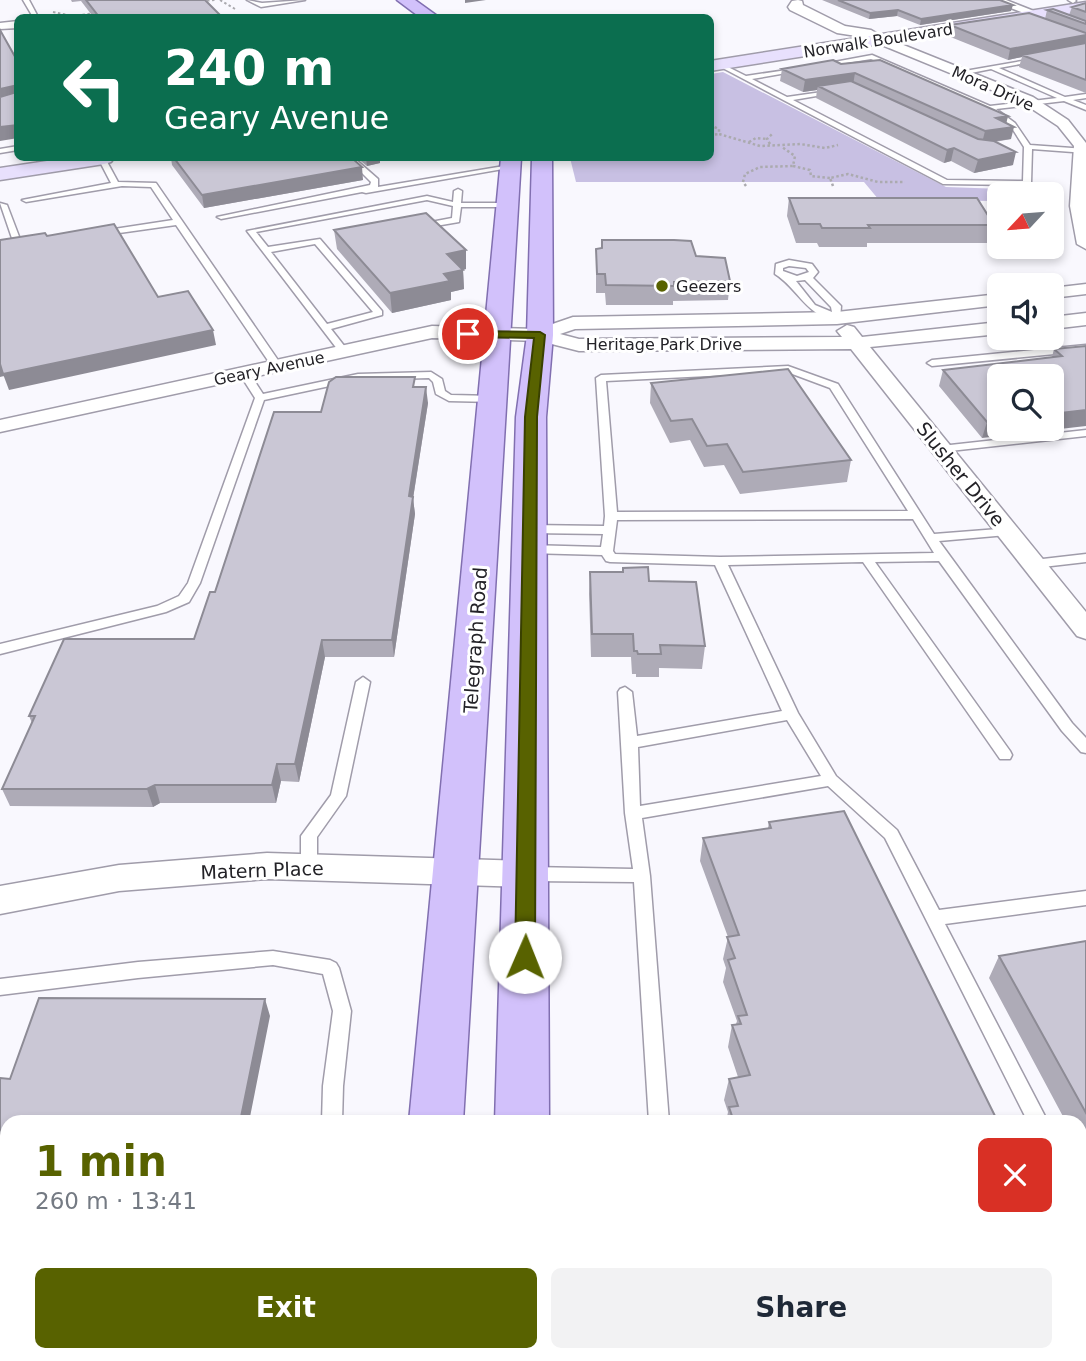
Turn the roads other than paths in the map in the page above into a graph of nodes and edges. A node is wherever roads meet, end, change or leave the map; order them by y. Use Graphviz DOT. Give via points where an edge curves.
graph roads {
  1 [pos="250,0"];
  2 [pos="302,0"];
  3 [pos="995,0"];
  4 [pos="1074,0"];
  5 [pos="792,2"];
  6 [pos="398,3"];
  7 [pos="1086,8"];
  8 [pos="423,14"];
  9 [pos="1032,16"];
  10 [pos="1066,21"];
  11 [pos="874,37"];
  12 [pos="1050,57"];
  13 [pos="714,63"];
  14 [pos="992,67"];
  15 [pos="961,73"];
  16 [pos="745,78"];
  17 [pos="838,90"];
  18 [pos="1086,96"];
  19 [pos="786,99"];
  20 [pos="1069,99"];
  21 [pos="1030,102"];
  22 [pos="989,108"];
  23 [pos="1086,108"];
  24 [pos="1028,150"];
  25 [pos="1083,152"];
  26 [pos="1016,153"];
  27 [pos="84,161"];
  28 [pos="104,161"];
  29 [pos="353,161"];
  30 [pos="542,161"];
  31 [pos="510,162"];
  32 [pos="0,174"];
  33 [pos="116,185"];
  34 [pos="458,191"];
  35 [pos="358,192"];
  36 [pos="26,200"];
  37 [pos="1082,203"];
  38 [pos="1,204"];
  39 [pos="457,205"];
  40 [pos="507,205"];
  41 [pos="364,210"];
  42 [pos="221,217"];
  43 [pos="371,217"];
  44 [pos="180,222"];
  45 [pos="410,228"];
  46 [pos="86,236"];
  47 [pos="33,244"];
  48 [pos="1086,244"];
  49 [pos="267,250"];
  50 [pos="788,278"];
  51 [pos="808,278"];
  52 [pos="1086,289"];
  53 [pos="1064,292"];
  54 [pos="987,300"];
  55 [pos="837,318"];
  56 [pos="1086,319"];
  57 [pos="1064,322"];
  58 [pos="326,327"];
  59 [pos="987,329"];
  60 [pos="499,334"];
  61 [pos="540,335"];
  62 [pos="856,343"];
  63 [pos="1086,348"];
  64 [pos="344,352"];
  65 [pos="932,363"];
  66 [pos="277,366"];
  67 [pos="244,373"];
  68 [pos="260,398"];
  69 [pos="494,400"];
  70 [pos="0,426"];
  71 [pos="1086,433"];
  72 [pos="941,449"];
  73 [pos="916,515"];
  74 [pos="611,516"];
  75 [pos="609,530"];
  76 [pos="1006,531"];
  77 [pos="932,538"];
  78 [pos="529,539"];
  79 [pos="607,551"];
  80 [pos="943,557"];
  81 [pos="866,558"];
  82 [pos="1086,558"];
  83 [pos="720,561"];
  84 [pos="1034,564"];
  85 [pos="1086,630"];
  86 [pos="0,649"];
  87 [pos="363,682"];
  88 [pos="625,692"];
  89 [pos="790,714"];
  90 [pos="630,743"];
  91 [pos="1086,748"];
  92 [pos="1005,755"];
  93 [pos="831,780"];
  94 [pos="633,813"];
  95 [pos="309,867"];
  96 [pos="456,872"];
  97 [pos="526,874"];
  98 [pos="642,876"];
  99 [pos="1086,898"];
  100 [pos="0,900"];
  101 [pos="934,918"];
  102 [pos="0,987"];
  103 [pos="332,1115"];
  104 [pos="437,1115"];
  105 [pos="522,1115"];
  106 [pos="659,1115"];
  107 [pos="1034,1115"];
  1 -- 2 [label="lane" via="261,5"];
  3 -- 9 [label="street"];
  4 -- 9 [label="main road, Norwalk Boulevard"];
  5 -- 11 [label="street" via="842,30"];
  6 -- 8 [label="main road"];
  7 -- 9 [label="main road, Norwalk Boulevard"];
  9 -- 10 [label="lane"];
  9 -- 11 [label="main road, Norwalk Boulevard"];
  11 -- 13 [label="main road, Norwalk Boulevard"];
  11 -- 15 [label="street, Mora Drive"];
  12 -- 14 [label="lane"];
  13 -- 16 [label="lane"];
  14 -- 15 [label="lane"];
  14 -- 20 [label="lane"];
  15 -- 21 [label="street, Mora Drive"];
  16 -- 19 [label="lane"];
  16 -- 22 [label="lane" via="872,57"];
  17 -- 19 [label="lane"];
  18 -- 20 [label="lane"];
  19 -- 24 [label="lane" via="946,182 1027,183"];
  20 -- 21 [label="lane"];
  20 -- 23 [label="lane"];
  21 -- 22 [label="lane"];
  21 -- 25 [label="street, Mora Drive" via="1063,123"];
  22 -- 24 [label="lane" via="1013,124"];
  24 -- 25 [label="lane"];
  24 -- 26 [label="lane"];
  25 -- 37 [label="street"];
  27 -- 32 [label="main road"];
  28 -- 33 [label="lane"];
  29 -- 35 [label="lane" via="376,181 374,187"];
  30 -- 61 [label="main road"];
  31 -- 35 [label="lane"];
  31 -- 40 [label="main road, Telegraph Road"];
  33 -- 36 [label="lane"];
  33 -- 44 [label="lane" via="153,185"];
  34 -- 39 [label="lane"];
  35 -- 42 [label="lane"];
  37 -- 48 [label="street"];
  38 -- 47 [label="lane" via="14,247"];
  39 -- 40 [label="lane"];
  39 -- 41 [label="lane" via="428,198"];
  39 -- 45 [label="lane" via="456,220"];
  40 -- 60 [label="main road, Telegraph Road"];
  41 -- 43 [label="lane"];
  41 -- 49 [label="lane" via="251,231"];
  44 -- 46 [label="lane"];
  44 -- 66 [label="lane"];
  49 -- 58 [label="lane"];
  49 -- 58 [label="lane" via="317,241 379,313"];
  50 -- 51 [label="lane"];
  50 -- 51 [label="lane" via="777,269 796,263 813,269"];
  50 -- 55 [label="lane" via="812,307"];
  51 -- 55 [label="lane" via="836,306"];
  52 -- 53 [label="street"];
  54 -- 55 [label="street, Heritage Park Drive"];
  55 -- 61 [label="street, Heritage Park Drive" via="573,323"];
  55 -- 62 [label="street, Slusher Drive"];
  56 -- 57 [label="street"];
  58 -- 64 [label="lane"];
  59 -- 62 [label="street, Heritage Park Drive"];
  60 -- 61 [label="street, Geary Avenue"];
  60 -- 64 [label="street, Geary Avenue" via="432,332"];
  60 -- 69 [label="main road, Telegraph Road"];
  61 -- 62 [label="street, Heritage Park Drive" via="579,345"];
  61 -- 78 [label="main road" via="531,417"];
  62 -- 72 [label="street, Slusher Drive"];
  63 -- 65 [label="lane"];
  64 -- 66 [label="street, Geary Avenue"];
  66 -- 67 [label="street, Geary Avenue"];
  67 -- 68 [label="lane"];
  67 -- 70 [label="street, Geary Avenue"];
  68 -- 69 [label="lane" via="358,377 431,375 449,398"];
  68 -- 86 [label="lane" via="194,583 184,599 161,609"];
  69 -- 96 [label="main road, Telegraph Road"];
  71 -- 72 [label="lane"];
  72 -- 76 [label="street, Slusher Drive"];
  73 -- 74 [label="lane"];
  73 -- 74 [label="lane" via="834,386 788,369 601,379"];
  73 -- 77 [label="lane"];
  74 -- 75 [label="lane"];
  75 -- 78 [label="lane"];
  75 -- 79 [label="lane"];
  76 -- 77 [label="lane"];
  76 -- 84 [label="street, Slusher Drive"];
  77 -- 80 [label="lane"];
  78 -- 79 [label="lane"];
  78 -- 97 [label="main road"];
  79 -- 83 [label="lane" via="610,558"];
  80 -- 81 [label="lane"];
  80 -- 91 [label="lane"];
  81 -- 83 [label="lane"];
  81 -- 92 [label="lane"];
  82 -- 84 [label="lane"];
  83 -- 89 [label="lane"];
  84 -- 85 [label="street, Slusher Drive"];
  87 -- 95 [label="lane" via="338,796 309,836"];
  88 -- 90 [label="lane"];
  89 -- 90 [label="lane"];
  89 -- 93 [label="lane"];
  90 -- 94 [label="lane"];
  93 -- 94 [label="lane"];
  93 -- 101 [label="lane" via="891,834"];
  94 -- 98 [label="lane"];
  95 -- 96 [label="street, Matern Place"];
  95 -- 100 [label="street, Matern Place" via="119,878"];
  96 -- 97 [label="street, Matern Place"];
  96 -- 104 [label="main road, Telegraph Road"];
  97 -- 98 [label="lane"];
  97 -- 105 [label="main road"];
  98 -- 106 [label="lane"];
  99 -- 101 [label="lane"];
  101 -- 107 [label="lane"];
  102 -- 103 [label="lane" via="273,958 330,968 342,1011"];
}
